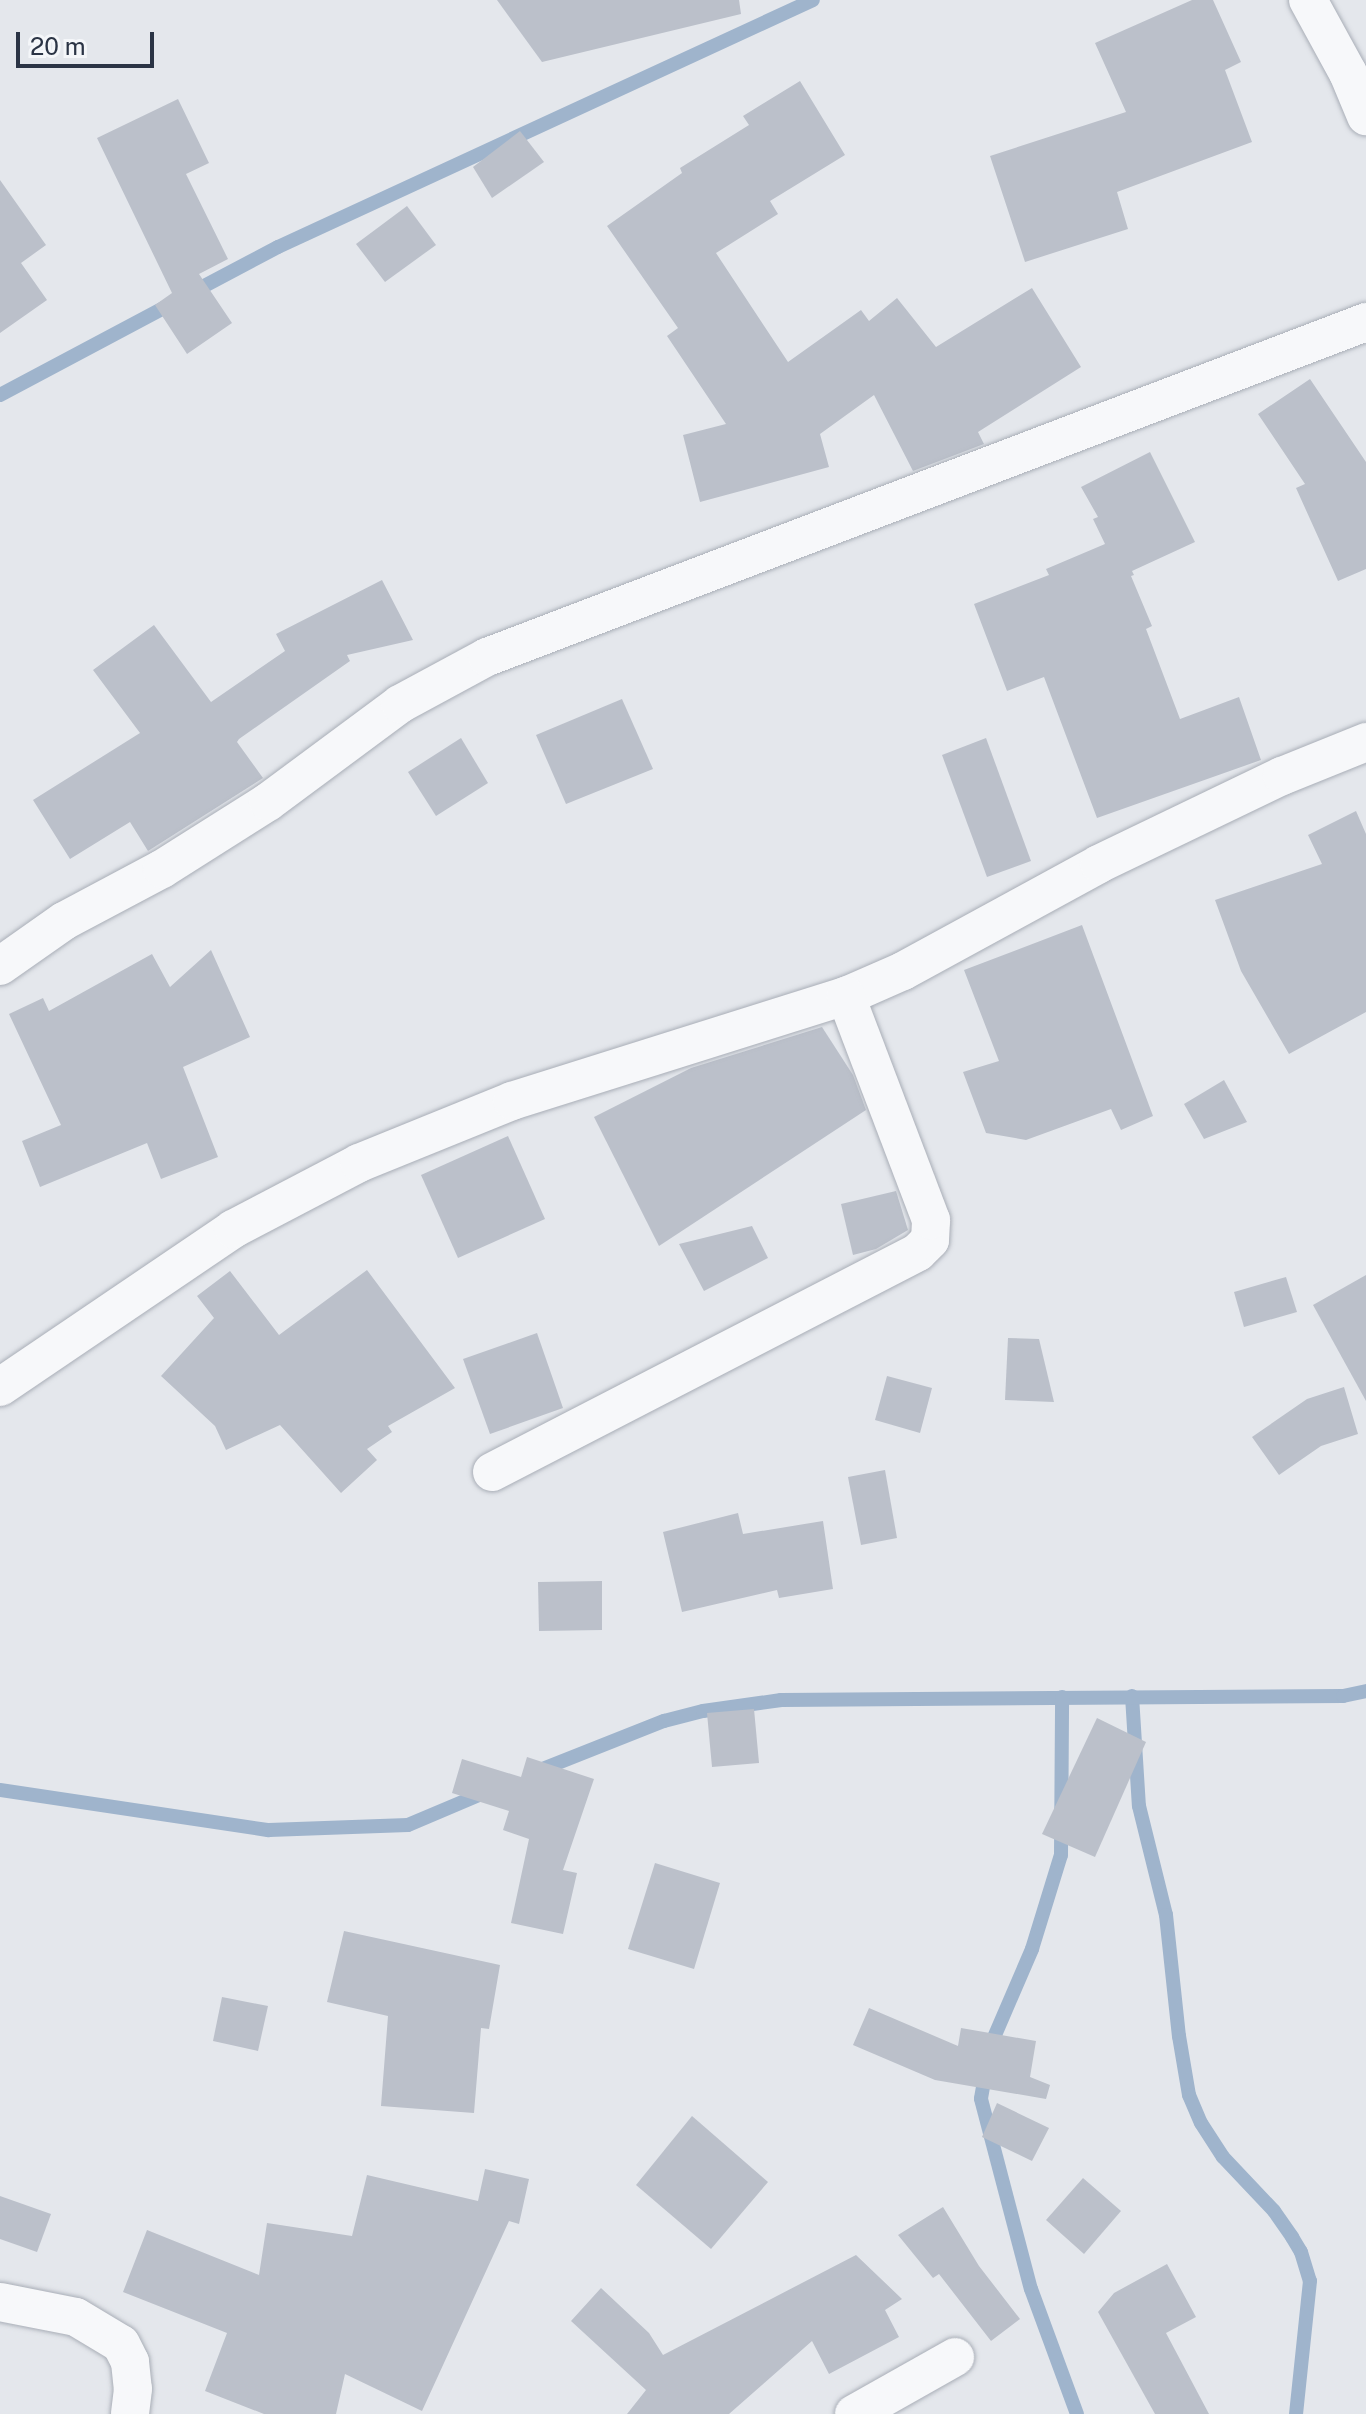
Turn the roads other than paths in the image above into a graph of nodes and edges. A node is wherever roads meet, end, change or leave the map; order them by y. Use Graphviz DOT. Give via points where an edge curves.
graph roads {
  1 [pos="1308,0"];
  2 [pos="1366,116"];
  3 [pos="1366,322"];
  4 [pos="1366,742"];
  5 [pos="0,966"];
  6 [pos="846,996"];
  7 [pos="0,1387"];
  8 [pos="492,1472"];
  9 [pos="0,2302"];
  10 [pos="955,2357"];
  11 [pos="130,2414"];
  12 [pos="854,2414"];
  1 -- 2 [label="street"];
  3 -- 5 [label="street" via="487,657 400,704 268,802 162,869 64,921"];
  4 -- 6 [label="street" via="1099,864 903,971"];
  6 -- 7 [label="street" via="512,1101 359,1163 233,1229"];
  6 -- 8 [label="street" via="931,1220 930,1240 918,1252"];
  9 -- 11 [label="street" via="76,2317 121,2344 130,2362"];
  10 -- 12 [label="street"];
}
